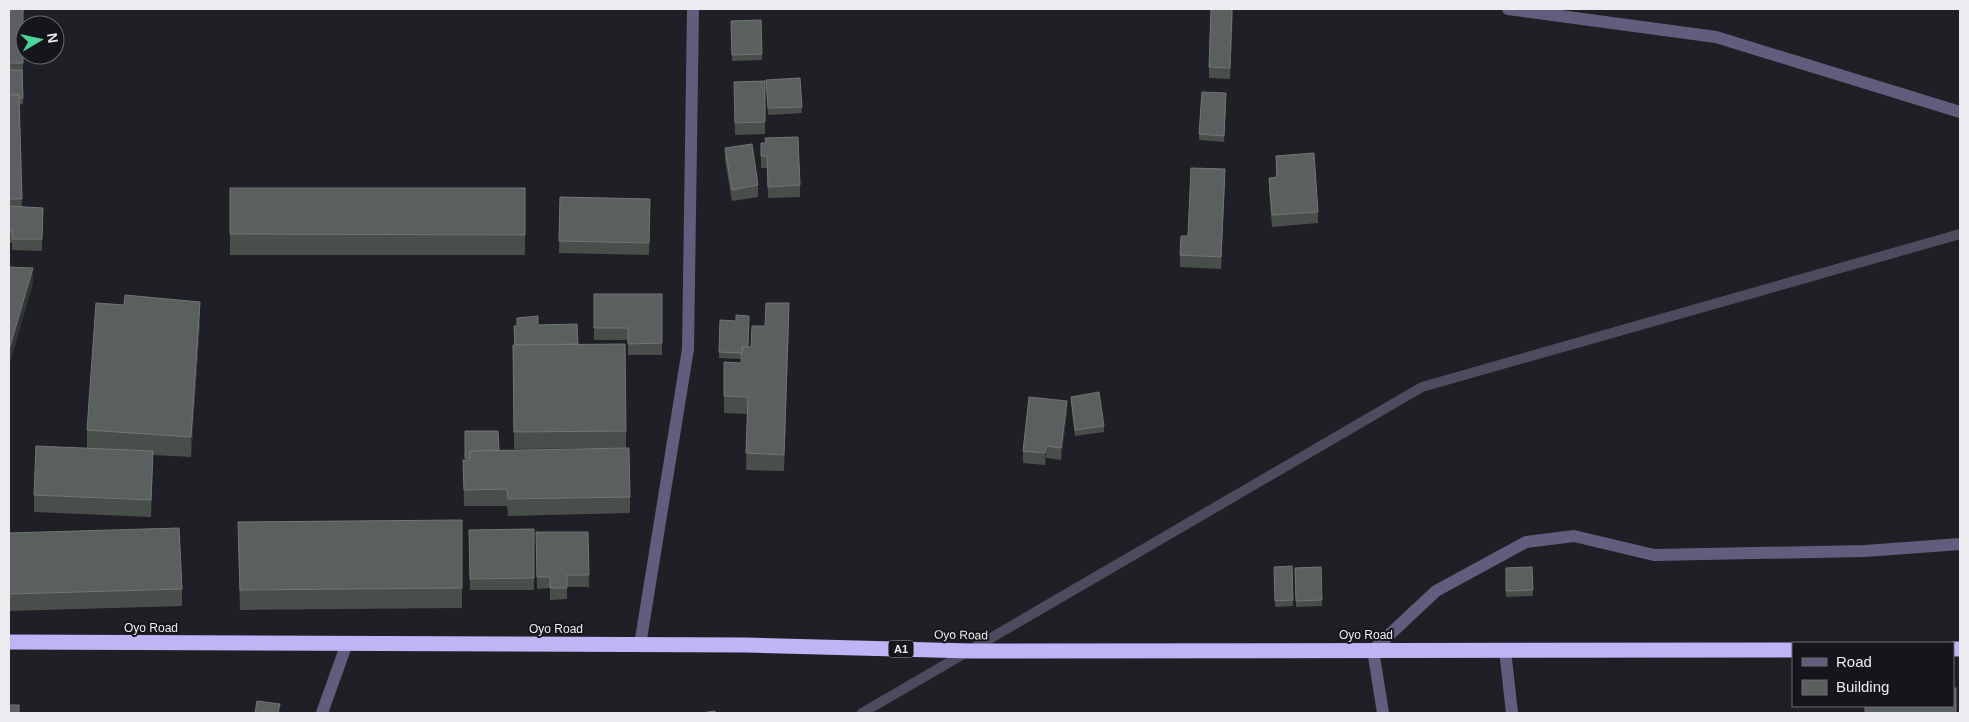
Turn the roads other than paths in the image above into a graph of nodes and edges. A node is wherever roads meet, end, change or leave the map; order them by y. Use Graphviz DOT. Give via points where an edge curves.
graph roads {
  1 [pos="693,9"];
  2 [pos="1508,9"];
  3 [pos="1960,112"];
  4 [pos="1960,544"];
  5 [pos="9,642"];
  6 [pos="347,643"];
  7 [pos="640,644"];
  8 [pos="1373,650"];
  9 [pos="1504,650"];
  10 [pos="1792,650"];
  11 [pos="322,713"];
  12 [pos="1383,713"];
  13 [pos="1512,713"];
  1 -- 7 [label="street" via="688,349"];
  2 -- 3 [label="street" via="1716,37"];
  4 -- 8 [label="street" via="1865,551 1654,555 1574,536 1526,542 1436,590"];
  5 -- 6 [label="highway, Oyo Road / A1"];
  6 -- 7 [label="highway, Oyo Road / A1"];
  6 -- 11 [label="street"];
  7 -- 8 [label="highway, Oyo Road / A1" via="971,651"];
  8 -- 9 [label="highway, Oyo Road / A1"];
  8 -- 12 [label="street"];
  9 -- 10 [label="highway, Oyo Road / A1"];
  9 -- 13 [label="street"];
}
